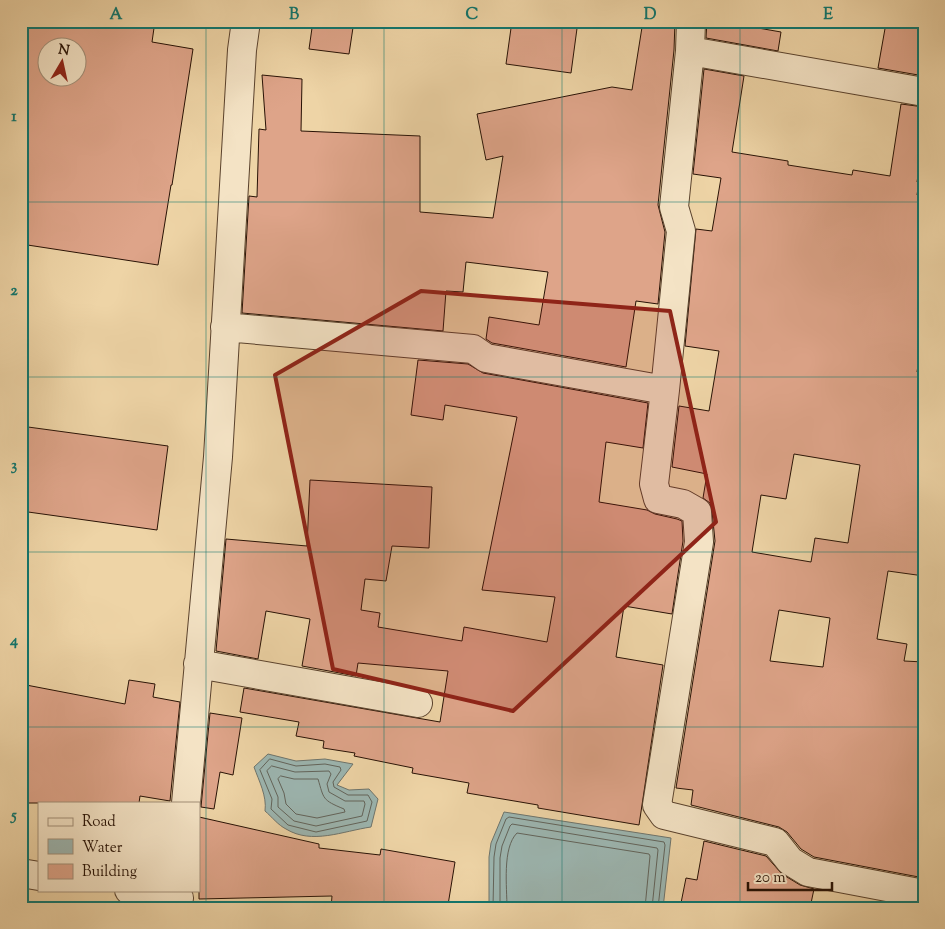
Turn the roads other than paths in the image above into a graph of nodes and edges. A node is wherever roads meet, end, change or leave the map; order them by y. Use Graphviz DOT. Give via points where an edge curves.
graph roads {
  1 [pos="246,21"];
  2 [pos="690,21"];
  3 [pos="690,51"];
  4 [pos="924,92"];
  5 [pos="225,327"];
  6 [pos="665,390"];
  7 [pos="198,664"];
  8 [pos="418,703"];
  9 [pos="186,802"];
  10 [pos="21,873"];
  11 [pos="38,876"];
  12 [pos="140,892"];
  13 [pos="924,894"];
  14 [pos="179,899"];
  1 -- 5 [label="street"];
  2 -- 3 [label="street"];
  3 -- 4 [label="street"];
  3 -- 6 [label="street" via="674,207 681,231"];
  5 -- 6 [label="street" via="473,349 486,358"];
  5 -- 7 [label="street" via="218,456"];
  6 -- 13 [label="street" via="654,484 658,499 683,504 697,512 699,542 657,805 664,815 774,842 790,861 808,872"];
  7 -- 8 [label="street"];
  7 -- 9 [label="street"];
  10 -- 11 [label="street"];
  12 -- 14 [label="street"];
}
